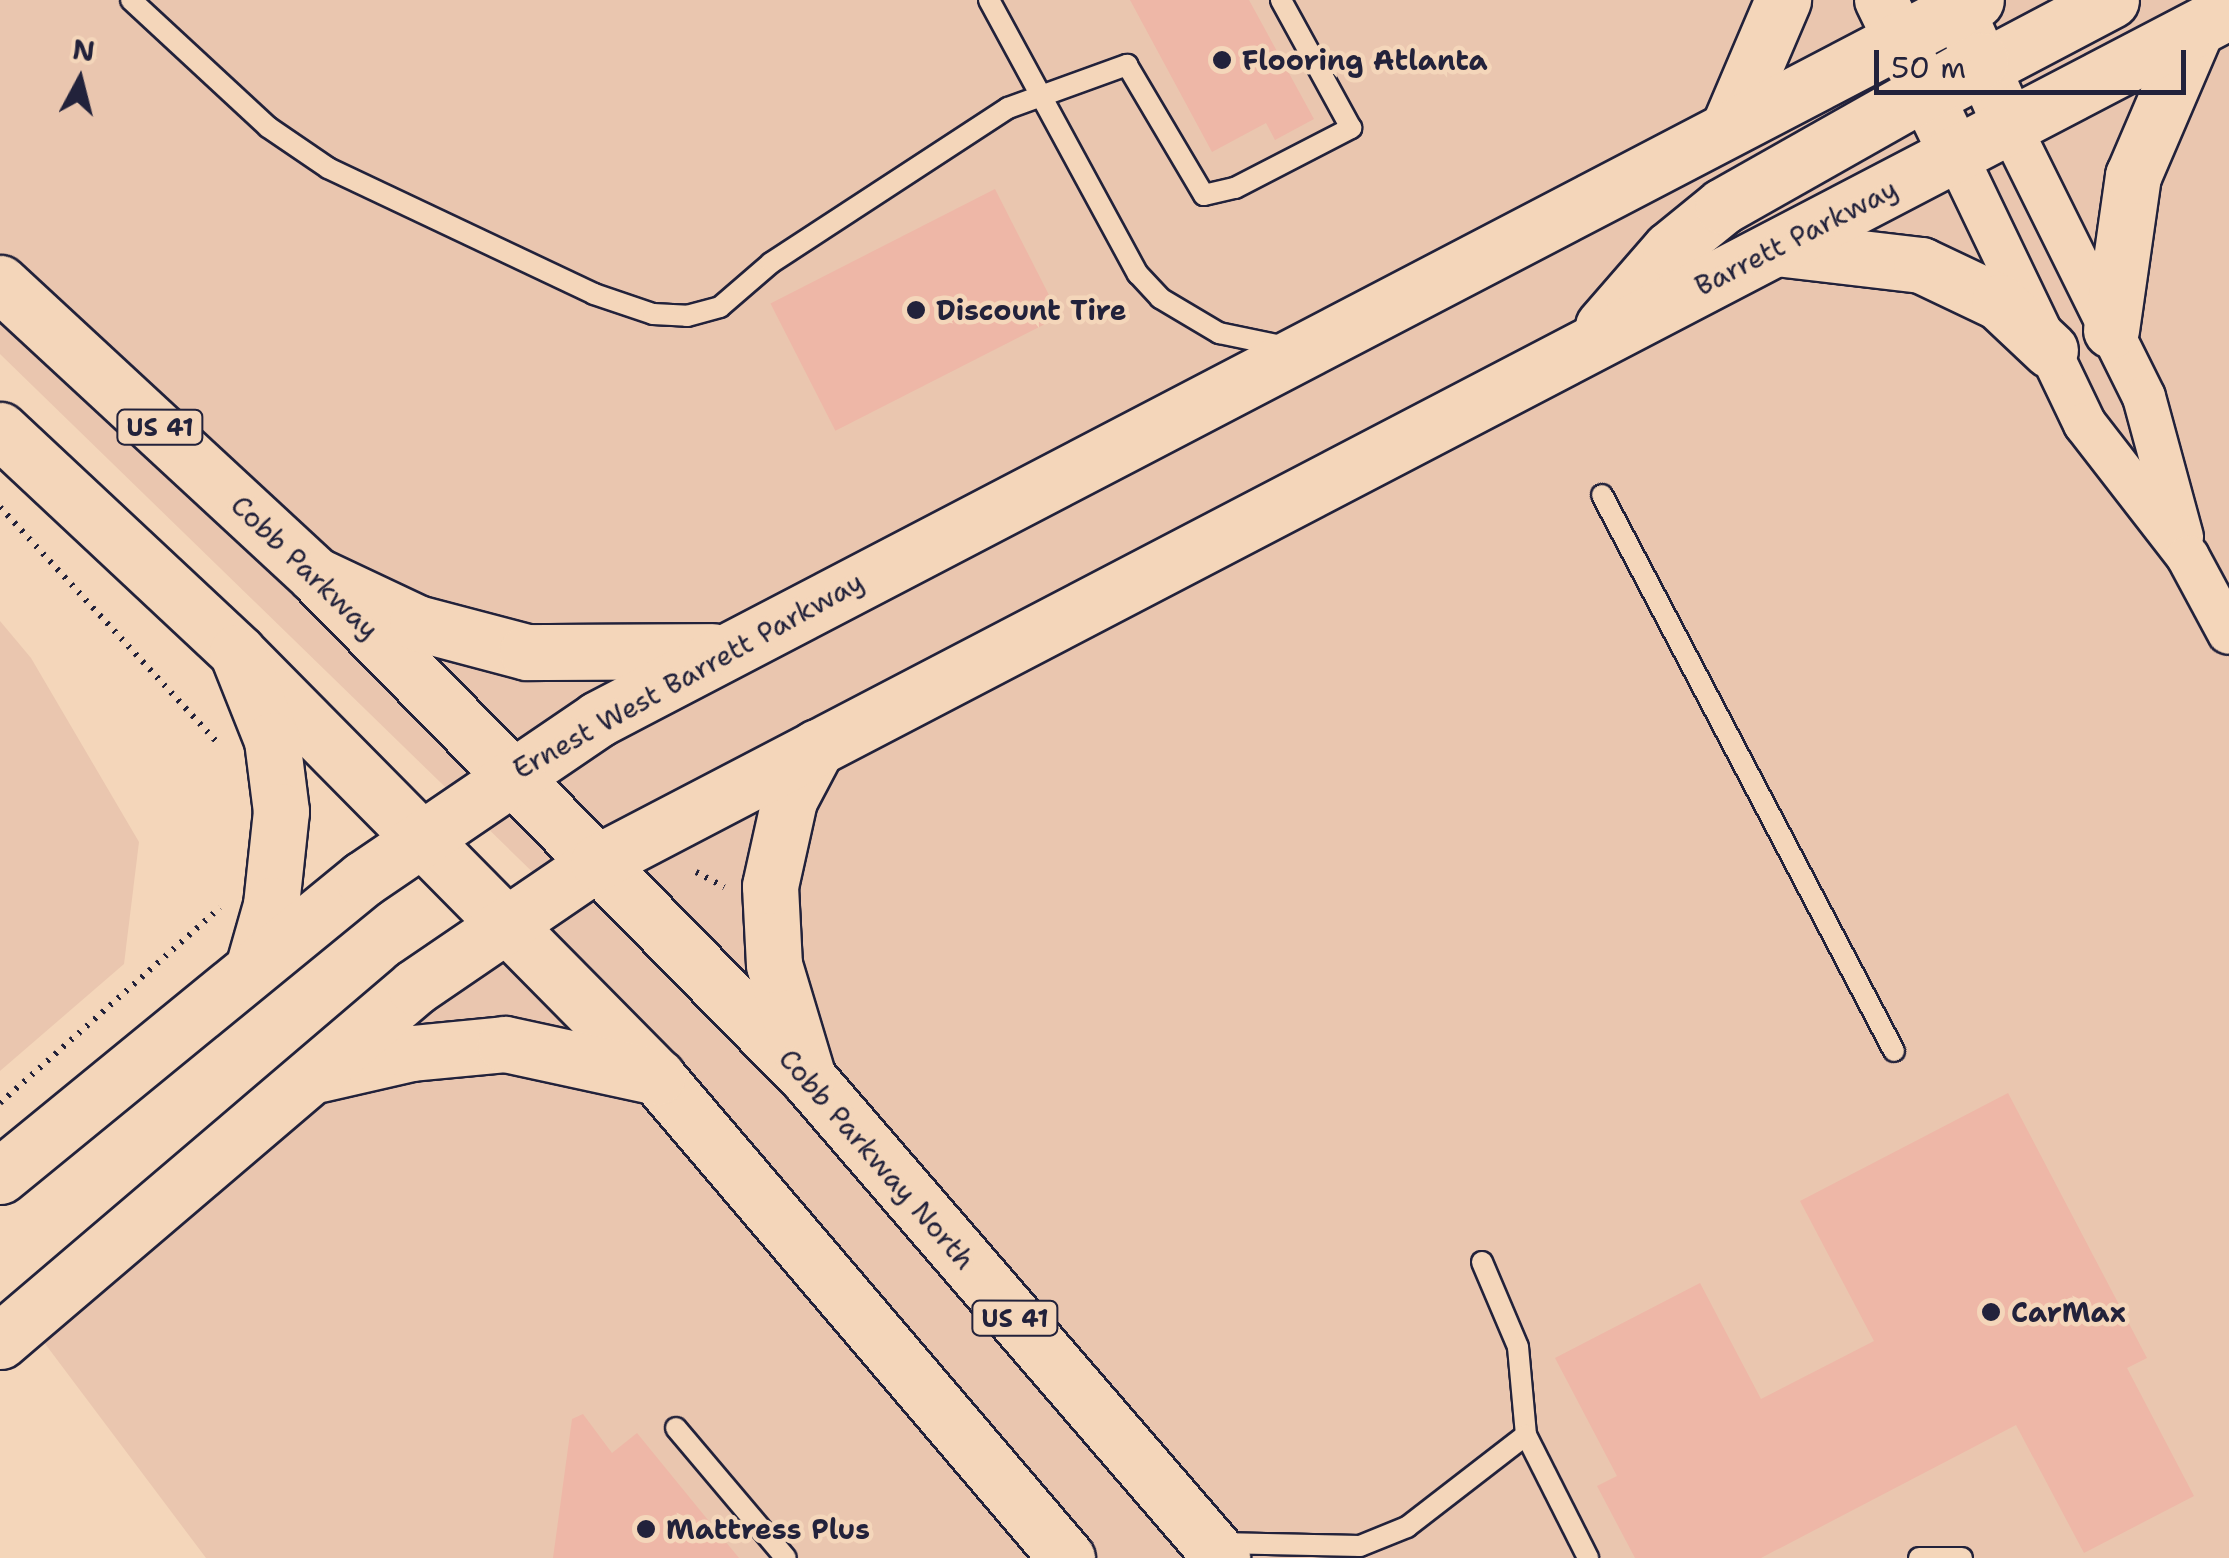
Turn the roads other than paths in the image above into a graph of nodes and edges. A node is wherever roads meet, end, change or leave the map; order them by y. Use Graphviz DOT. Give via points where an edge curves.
graph roads {
  1 [pos="131,0"];
  2 [pos="989,0"];
  3 [pos="1281,0"];
  4 [pos="1784,0"];
  5 [pos="2111,0"];
  6 [pos="1962,3"];
  7 [pos="1890,18"];
  8 [pos="2212,20"];
  9 [pos="1982,62"];
  10 [pos="1928,95"];
  11 [pos="1040,100"];
  12 [pos="1731,122"];
  13 [pos="2010,126"];
  14 [pos="1956,155"];
  15 [pos="1773,248"];
  16 [pos="0,284"];
  17 [pos="2111,330"];
  18 [pos="1589,344"];
  19 [pos="1298,347"];
  20 [pos="2050,350"];
  21 [pos="0,430"];
  22 [pos="1602,495"];
  23 [pos="2188,556"];
  24 [pos="315,574"];
  25 [pos="2229,633"];
  26 [pos="725,650"];
  27 [pos="237,652"];
  28 [pos="817,747"];
  29 [pos="508,774"];
  30 [pos="418,838"];
  31 [pos="598,862"];
  32 [pos="502,921"];
  33 [pos="255,962"];
  34 [pos="1894,1051"];
  35 [pos="312,1076"];
  36 [pos="657,1077"];
  37 [pos="808,1078"];
  38 [pos="0,1176"];
  39 [pos="1482,1262"];
  40 [pos="0,1341"];
  41 [pos="676,1428"];
  42 [pos="1526,1435"];
  43 [pos="1216,1550"];
  44 [pos="1066,1557"];
  45 [pos="786,1558"];
  46 [pos="1588,1558"];
  47 [pos="1919,1558"];
  48 [pos="1962,1558"];
  1 -- 11 [label="lane" via="296,150 594,294 653,314 720,307 771,264 1008,108"];
  2 -- 11 [label="lane"];
  3 -- 11 [label="lane" via="1351,128 1234,188 1204,195 1127,65"];
  4 -- 12 [label="main road"];
  5 -- 9 [label="main road"];
  6 -- 7 [label="main road"];
  6 -- 9 [label="street"];
  7 -- 10 [label="street"];
  7 -- 12 [label="main road"];
  8 -- 13 [label="main road, Barrett Parkway"];
  8 -- 17 [label="main road" via="2132,176"];
  9 -- 10 [label="main road"];
  9 -- 13 [label="street"];
  10 -- 14 [label="street"];
  10 -- 18 [label="main road" via="1723,206 1670,249"];
  11 -- 19 [label="lane" via="1121,248 1160,298 1218,333"];
  12 -- 19 [label="main road, Ernest West Barrett Parkway"];
  13 -- 14 [label="main road, Barrett Parkway"];
  13 -- 17 [label="street"];
  14 -- 15 [label="main road, Barrett Parkway"];
  14 -- 20 [label="street"];
  15 -- 18 [label="main road, Barrett Parkway"];
  15 -- 20 [label="main road" via="1921,265 1999,302"];
  16 -- 24 [label="main road, Cobb Parkway / US 41"];
  17 -- 23 [label="street" via="2144,397"];
  18 -- 28 [label="main road, Barrett Parkway"];
  19 -- 26 [label="main road, Ernest West Barrett Parkway"];
  20 -- 23 [label="street" via="2085,424"];
  21 -- 27 [label="main road"];
  22 -- 34 [label="lane"];
  23 -- 25 [label="street"];
  24 -- 26 [label="main road" via="417,623 527,652"];
  24 -- 29 [label="main road, Cobb Parkway / US 41"];
  26 -- 29 [label="main road, Ernest West Barrett Parkway"];
  27 -- 30 [label="main road"];
  27 -- 33 [label="main road" via="272,740 281,812 271,905"];
  28 -- 31 [label="main road"];
  28 -- 37 [label="main road" via="789,800 770,886 774,965"];
  29 -- 30 [label="main road, Ernest West Barrett Parkway"];
  29 -- 31 [label="main road, Cobb Parkway / US 41"];
  30 -- 32 [label="main road"];
  30 -- 33 [label="main road, Ernest West Barrett Parkway"];
  31 -- 32 [label="main road"];
  31 -- 37 [label="main road, Cobb Parkway North / US 41"];
  32 -- 35 [label="main road"];
  32 -- 36 [label="main road"];
  33 -- 38 [label="main road, Ernest West Barrett Parkway"];
  35 -- 36 [label="main road" via="412,1052 504,1044"];
  35 -- 40 [label="main road"];
  36 -- 44 [label="main road"];
  37 -- 43 [label="main road, Cobb Parkway North / US 41"];
  39 -- 42 [label="lane" via="1514,1334"];
  41 -- 45 [label="lane"];
  42 -- 43 [label="lane" via="1407,1527 1360,1546"];
  42 -- 46 [label="lane"];
  47 -- 48 [label="lane"];
}
